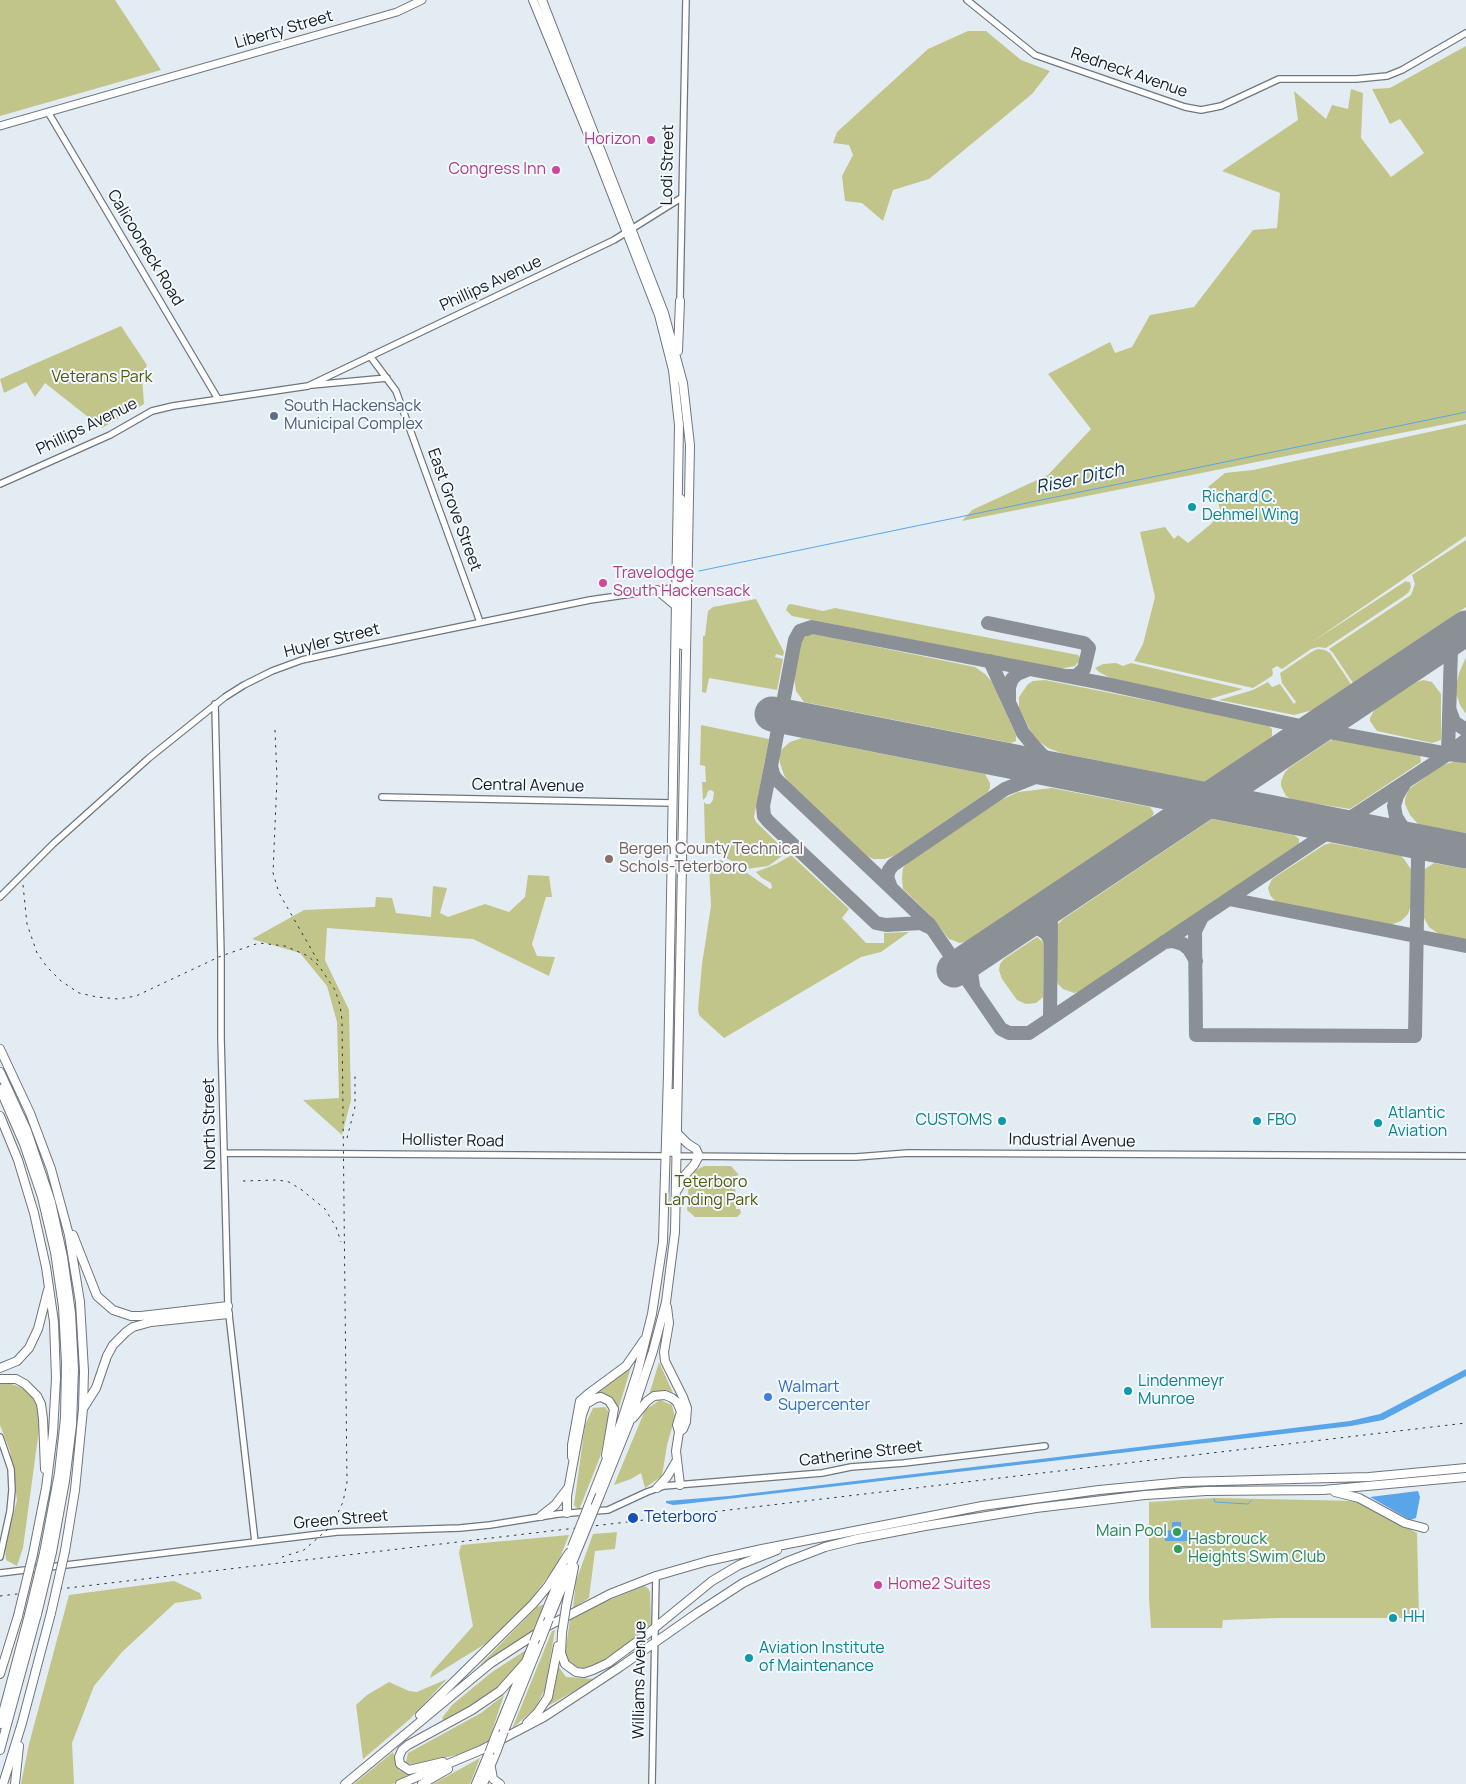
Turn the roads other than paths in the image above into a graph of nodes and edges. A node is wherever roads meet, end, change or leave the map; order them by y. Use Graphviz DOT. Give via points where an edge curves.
graph roads {
  1 [pos="422,0"];
  2 [pos="533,0"];
  3 [pos="542,0"];
  4 [pos="686,0"];
  5 [pos="967,0"];
  6 [pos="1466,34"];
  7 [pos="580,105"];
  8 [pos="48,112"];
  9 [pos="0,126"];
  10 [pos="681,198"];
  11 [pos="630,230"];
  12 [pos="680,301"];
  13 [pos="370,356"];
  14 [pos="677,358"];
  15 [pos="387,378"];
  16 [pos="308,386"];
  17 [pos="218,399"];
  18 [pos="0,484"];
  19 [pos="678,490"];
  20 [pos="688,582"];
  21 [pos="677,586"];
  22 [pos="657,590"];
  23 [pos="676,606"];
  24 [pos="480,622"];
  25 [pos="686,685"];
  26 [pos="215,704"];
  27 [pos="382,797"];
  28 [pos="672,803"];
  29 [pos="0,897"];
  30 [pos="0,1049"];
  31 [pos="0,1072"];
  32 [pos="668,1074"];
  33 [pos="0,1089"];
  34 [pos="0,1116"];
  35 [pos="678,1134"];
  36 [pos="224,1153"];
  37 [pos="666,1156"];
  38 [pos="677,1156"];
  39 [pos="699,1156"];
  40 [pos="1466,1156"];
  41 [pos="666,1175"];
  42 [pos="677,1191"];
  43 [pos="63,1210"];
  44 [pos="49,1284"];
  45 [pos="666,1302"];
  46 [pos="228,1310"];
  47 [pos="647,1334"];
  48 [pos="0,1368"];
  49 [pos="0,1378"];
  50 [pos="83,1409"];
  51 [pos="629,1423"];
  52 [pos="679,1432"];
  53 [pos="0,1437"];
  54 [pos="1045,1446"];
  55 [pos="677,1460"];
  56 [pos="604,1467"];
  57 [pos="1466,1468"];
  58 [pos="572,1471"];
  59 [pos="1466,1477"];
  60 [pos="680,1485"];
  61 [pos="569,1486"];
  62 [pos="46,1488"];
  63 [pos="657,1488"];
  64 [pos="1323,1490"];
  65 [pos="596,1495"];
  66 [pos="568,1513"];
  67 [pos="541,1516"];
  68 [pos="1424,1528"];
  69 [pos="844,1533"];
  70 [pos="255,1542"];
  71 [pos="575,1549"];
  72 [pos="48,1553"];
  73 [pos="0,1557"];
  74 [pos="0,1573"];
  75 [pos="656,1576"];
  76 [pos="34,1615"];
  77 [pos="655,1628"];
  78 [pos="562,1633"];
  79 [pos="655,1643"];
  80 [pos="525,1663"];
  81 [pos="0,1674"];
  82 [pos="0,1724"];
  83 [pos="22,1724"];
  84 [pos="502,1735"];
  85 [pos="388,1747"];
  86 [pos="0,1750"];
  87 [pos="493,1754"];
  88 [pos="464,1758"];
  89 [pos="4,1784"];
  90 [pos="15,1784"];
  91 [pos="344,1784"];
  92 [pos="400,1784"];
  93 [pos="422,1784"];
  94 [pos="476,1784"];
  95 [pos="483,1784"];
  96 [pos="500,1784"];
  97 [pos="652,1784"];
  1 -- 8 [label="main road, Liberty Street" via="397,12"];
  2 -- 7 [label="highway"];
  3 -- 7 [label="highway"];
  4 -- 10 [label="street, Lodi Street"];
  5 -- 6 [label="street, Redneck Avenue" via="1034,55 1201,110 1221,106 1279,79 1387,76"];
  7 -- 11 [label="highway"];
  8 -- 9 [label="main road, Liberty Street"];
  8 -- 17 [label="street, Calicooneck Road"];
  10 -- 11 [label="street, Phillips Avenue"];
  10 -- 12 [label="street, Lodi Street"];
  11 -- 13 [label="street, Phillips Avenue" via="574,260"];
  11 -- 14 [label="highway" via="664,313"];
  11 -- 19 [label="highway" via="671,361 679,416"];
  12 -- 14 [label="highway"];
  13 -- 15 [label="street, East Grove Street"];
  13 -- 16 [label="street, Phillips Avenue"];
  14 -- 20 [label="highway" via="690,436"];
  15 -- 16 [label="street, Phillips Avenue"];
  15 -- 24 [label="street, East Grove Street" via="396,391"];
  16 -- 17 [label="street, Phillips Avenue"];
  17 -- 18 [label="street, Phillips Avenue" via="152,411 110,435"];
  19 -- 20 [label="highway" via="684,516 683,568"];
  19 -- 21 [label="highway"];
  20 -- 21 [label="street, Huyler Street"];
  20 -- 25 [label="highway"];
  21 -- 22 [label="street, Huyler Street"];
  21 -- 23 [label="highway"];
  21 -- 25 [label="highway" via="682,599"];
  22 -- 23 [label="highway"];
  22 -- 24 [label="street, Huyler Street"];
  23 -- 28 [label="highway"];
  24 -- 26 [label="street, Huyler Street" via="302,660 253,680"];
  25 -- 35 [label="highway"];
  26 -- 29 [label="street, Huyler Street" via="53,844"];
  26 -- 36 [label="street, North Street"];
  27 -- 28 [label="street, Central Avenue"];
  28 -- 32 [label="highway"];
  30 -- 43 [label="highway" via="40,1137"];
  31 -- 72 [label="highway" via="27,1131 45,1184 60,1238 70,1303 74,1359 72,1425 65,1481"];
  32 -- 37 [label="highway"];
  32 -- 38 [label="highway" via="673,1092 672,1141"];
  33 -- 72 [label="highway" via="24,1144 42,1198 55,1252 63,1307 65,1418"];
  34 -- 44 [label="highway" via="30,1195"];
  35 -- 38 [label="highway"];
  35 -- 39 [label="highway" via="696,1149"];
  36 -- 37 [label="street, Hollister Road"];
  36 -- 46 [label="street, North Street"];
  37 -- 38 [label="street, Hollister Road" via="673,1153"];
  37 -- 41 [label="highway"];
  38 -- 39 [label="street, Industrial Avenue"];
  38 -- 41 [label="highway"];
  38 -- 42 [label="highway"];
  39 -- 40 [label="street, Industrial Avenue" via="908,1153"];
  39 -- 42 [label="highway"];
  41 -- 47 [label="highway" via="663,1242"];
  42 -- 45 [label="highway"];
  43 -- 46 [label="highway" via="95,1291 113,1310 141,1316"];
  43 -- 50 [label="highway" via="80,1302"];
  44 -- 48 [label="highway" via="38,1329 29,1348 17,1360"];
  44 -- 62 [label="highway" via="56,1387 54,1433"];
  45 -- 51 [label="highway"];
  45 -- 52 [label="highway" via="665,1361 687,1408 686,1422"];
  46 -- 50 [label="highway" via="133,1327 113,1345 100,1371 96,1388"];
  46 -- 70 [label="street, North Street"];
  47 -- 56 [label="highway" via="627,1406"];
  47 -- 58 [label="highway" via="626,1366 580,1402 572,1445"];
  49 -- 62 [label="highway" via="16,1379 25,1384 41,1404"];
  50 -- 83 [label="highway, bridge" via="65,1550"];
  51 -- 52 [label="highway" via="651,1398 665,1395 679,1406"];
  51 -- 65 [label="highway"];
  52 -- 55 [label="highway"];
  53 -- 73 [label="street" via="11,1469 12,1490"];
  54 -- 60 [label="street, Catherine Street" via="822,1473"];
  55 -- 60 [label="highway"];
  55 -- 63 [label="highway"];
  56 -- 58 [label="highway" via="614,1409 601,1397 588,1402 584,1410"];
  56 -- 65 [label="highway"];
  57 -- 69 [label="highway" via="1369,1477 1183,1482 1099,1490 982,1506"];
  58 -- 61 [label="highway"];
  59 -- 64 [label="highway"];
  60 -- 63 [label="street, Green Street"];
  61 -- 66 [label="highway"];
  61 -- 67 [label="highway" via="555,1505"];
  62 -- 81 [label="highway, bridge" via="18,1616"];
  63 -- 66 [label="street, Green Street" via="608,1510"];
  64 -- 68 [label="highway" via="1353,1495 1405,1523"];
  64 -- 79 [label="highway" via="1145,1495 1036,1508 856,1539 813,1551 768,1570 718,1598"];
  65 -- 71 [label="highway, bridge"];
  66 -- 67 [label="street, Green Street"];
  67 -- 70 [label="street, Green Street" via="460,1528 337,1532"];
  69 -- 75 [label="highway" via="725,1557"];
  69 -- 77 [label="highway" via="792,1545 739,1565 712,1581"];
  70 -- 74 [label="street, Green Street"];
  71 -- 78 [label="highway, bridge"];
  71 -- 80 [label="highway, bridge"];
  71 -- 84 [label="highway, bridge"];
  71 -- 85 [label="highway" via="533,1604"];
  72 -- 76 [label="highway, bridge"];
  75 -- 77 [label="street, Williams Avenue"];
  75 -- 85 [label="highway" via="594,1601 513,1648"];
  76 -- 82 [label="highway"];
  76 -- 86 [label="highway"];
  77 -- 78 [label="highway" via="608,1663 584,1673 573,1671 563,1661"];
  77 -- 79 [label="street, Williams Avenue"];
  78 -- 84 [label="highway" via="546,1701 532,1719"];
  79 -- 84 [label="highway" via="562,1706"];
  79 -- 97 [label="street, Williams Avenue"];
  80 -- 84 [label="highway"];
  80 -- 88 [label="highway" via="500,1691 408,1745 399,1756 403,1767 409,1770"];
  83 -- 89 [label="highway"];
  83 -- 90 [label="highway"];
  84 -- 87 [label="highway, bridge"];
  84 -- 88 [label="highway"];
  85 -- 91 [label="highway"];
  87 -- 94 [label="highway"];
  87 -- 95 [label="highway"];
  87 -- 96 [label="highway" via="492,1776"];
  88 -- 92 [label="highway"];
  88 -- 93 [label="highway"];
}
